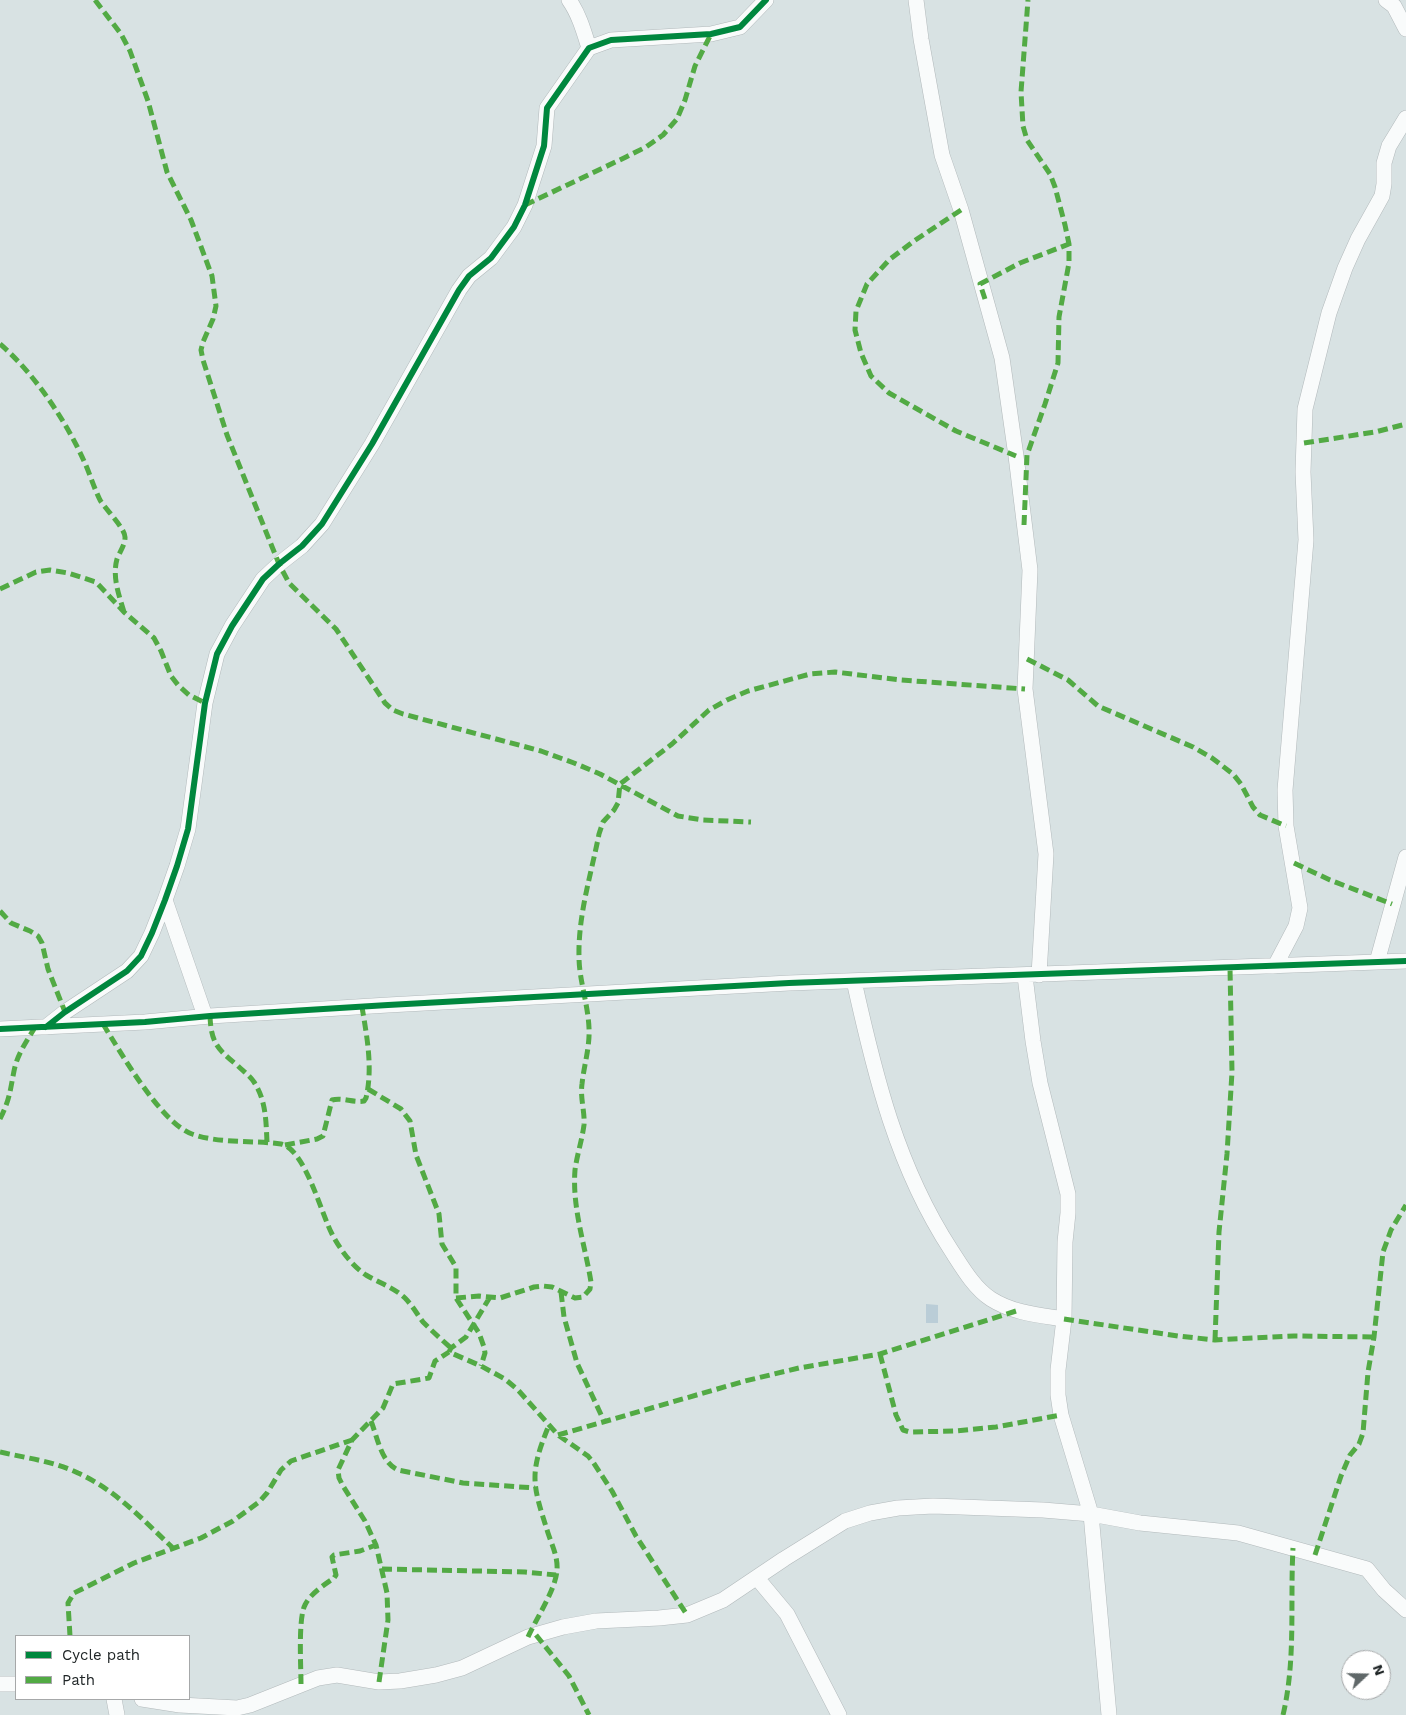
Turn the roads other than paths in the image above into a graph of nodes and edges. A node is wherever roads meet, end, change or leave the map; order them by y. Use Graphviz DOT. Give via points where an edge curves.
graph roads {
  1 [pos="569,0"];
  2 [pos="766,0"];
  3 [pos="916,0"];
  4 [pos="1386,0"];
  5 [pos="1406,29"];
  6 [pos="590,48"];
  7 [pos="1406,118"];
  8 [pos="1406,857"];
  9 [pos="165,900"];
  10 [pos="1406,961"];
  11 [pos="1377,962"];
  12 [pos="1275,966"];
  13 [pos="1032,975"];
  14 [pos="854,981"];
  15 [pos="205,1016"];
  16 [pos="46,1027"];
  17 [pos="0,1029"];
  18 [pos="1064,1319"];
  19 [pos="1091,1514"];
  20 [pos="757,1578"];
  21 [pos="1406,1610"];
  22 [pos="0,1684"];
  23 [pos="15,1684"];
  24 [pos="114,1700"];
  25 [pos="148,1700"];
  26 [pos="241,1711"];
  27 [pos="117,1715"];
  28 [pos="839,1715"];
  29 [pos="1110,1715"];
  1 -- 6 [label="street"];
  2 -- 6 [label="street" via="740,27 711,34 611,40"];
  3 -- 13 [label="street" via="942,155 961,210 1002,358 1030,570 1025,689 1046,854"];
  4 -- 5 [label="street" via="1394,6"];
  6 -- 9 [label="street" via="547,108 544,146 514,227 491,258 469,276 459,290 372,444 322,524 263,579 217,654 205,703 188,829"];
  7 -- 12 [label="street" via="1388,146 1382,196 1358,239 1328,313 1305,409 1306,540 1285,790 1286,826 1300,908 1296,926"];
  8 -- 11 [label="street"];
  9 -- 15 [label="street"];
  9 -- 16 [label="street" via="141,956 127,971"];
  10 -- 11 [label="street"];
  11 -- 12 [label="street"];
  12 -- 13 [label="street"];
  13 -- 14 [label="street"];
  13 -- 18 [label="street" via="1033,1041 1040,1083 1068,1194"];
  14 -- 15 [label="street"];
  14 -- 18 [label="street" via="870,1054 899,1148 944,1239 966,1274 990,1299 1016,1312"];
  15 -- 16 [label="street"];
  16 -- 17 [label="street"];
  18 -- 19 [label="street" via="1058,1370 1060,1415"];
  19 -- 20 [label="street" via="933,1506 870,1513 845,1521"];
  19 -- 21 [label="street" via="1140,1523 1238,1533 1362,1567"];
  19 -- 29 [label="street"];
  20 -- 26 [label="street" via="723,1600 687,1615 596,1621 563,1627 528,1637 462,1668 436,1675 379,1682 337,1675 318,1678"];
  20 -- 28 [label="street" via="791,1621"];
  22 -- 23 [label="street"];
  24 -- 27 [label="street"];
  25 -- 26 [label="street"];
}
